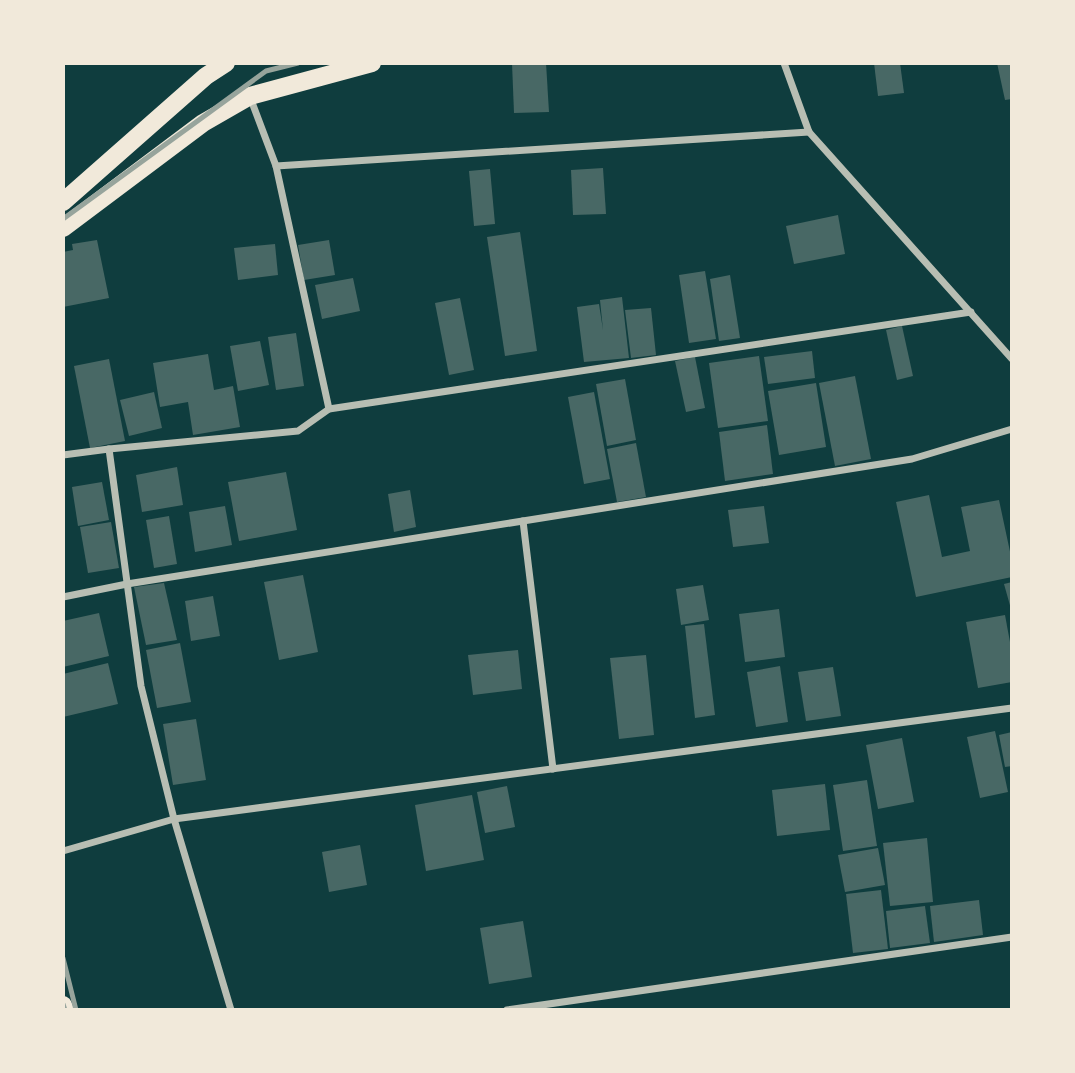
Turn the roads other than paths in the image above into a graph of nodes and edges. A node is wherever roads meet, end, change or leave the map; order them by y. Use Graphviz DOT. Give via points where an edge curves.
graph roads {
  1 [pos="226,63"];
  2 [pos="372,63"];
  3 [pos="784,63"];
  4 [pos="250,96"];
  5 [pos="809,132"];
  6 [pos="276,166"];
  7 [pos="68,194"];
  8 [pos="63,228"];
  9 [pos="971,312"];
  10 [pos="1012,359"];
  11 [pos="329,409"];
  12 [pos="1012,429"];
  13 [pos="109,449"];
  14 [pos="63,455"];
  15 [pos="523,521"];
  16 [pos="127,584"];
  17 [pos="63,597"];
  18 [pos="1012,708"];
  19 [pos="553,769"];
  20 [pos="174,819"];
  21 [pos="63,851"];
  22 [pos="1012,937"];
  23 [pos="231,1010"];
  24 [pos="508,1010"];
  1 -- 7 [label="main road"];
  2 -- 4 [label="main road"];
  3 -- 5 [label="street"];
  4 -- 6 [label="street"];
  4 -- 8 [label="main road" via="203,123"];
  5 -- 6 [label="street"];
  5 -- 9 [label="street"];
  6 -- 11 [label="street"];
  9 -- 10 [label="street"];
  9 -- 11 [label="street"];
  11 -- 13 [label="street" via="298,431"];
  12 -- 15 [label="street" via="912,459"];
  13 -- 14 [label="street"];
  13 -- 16 [label="street"];
  15 -- 16 [label="street"];
  15 -- 19 [label="street"];
  16 -- 17 [label="street"];
  16 -- 20 [label="street" via="141,687"];
  18 -- 19 [label="street"];
  19 -- 20 [label="street"];
  20 -- 21 [label="street"];
  20 -- 23 [label="street"];
  22 -- 24 [label="street"];
}
